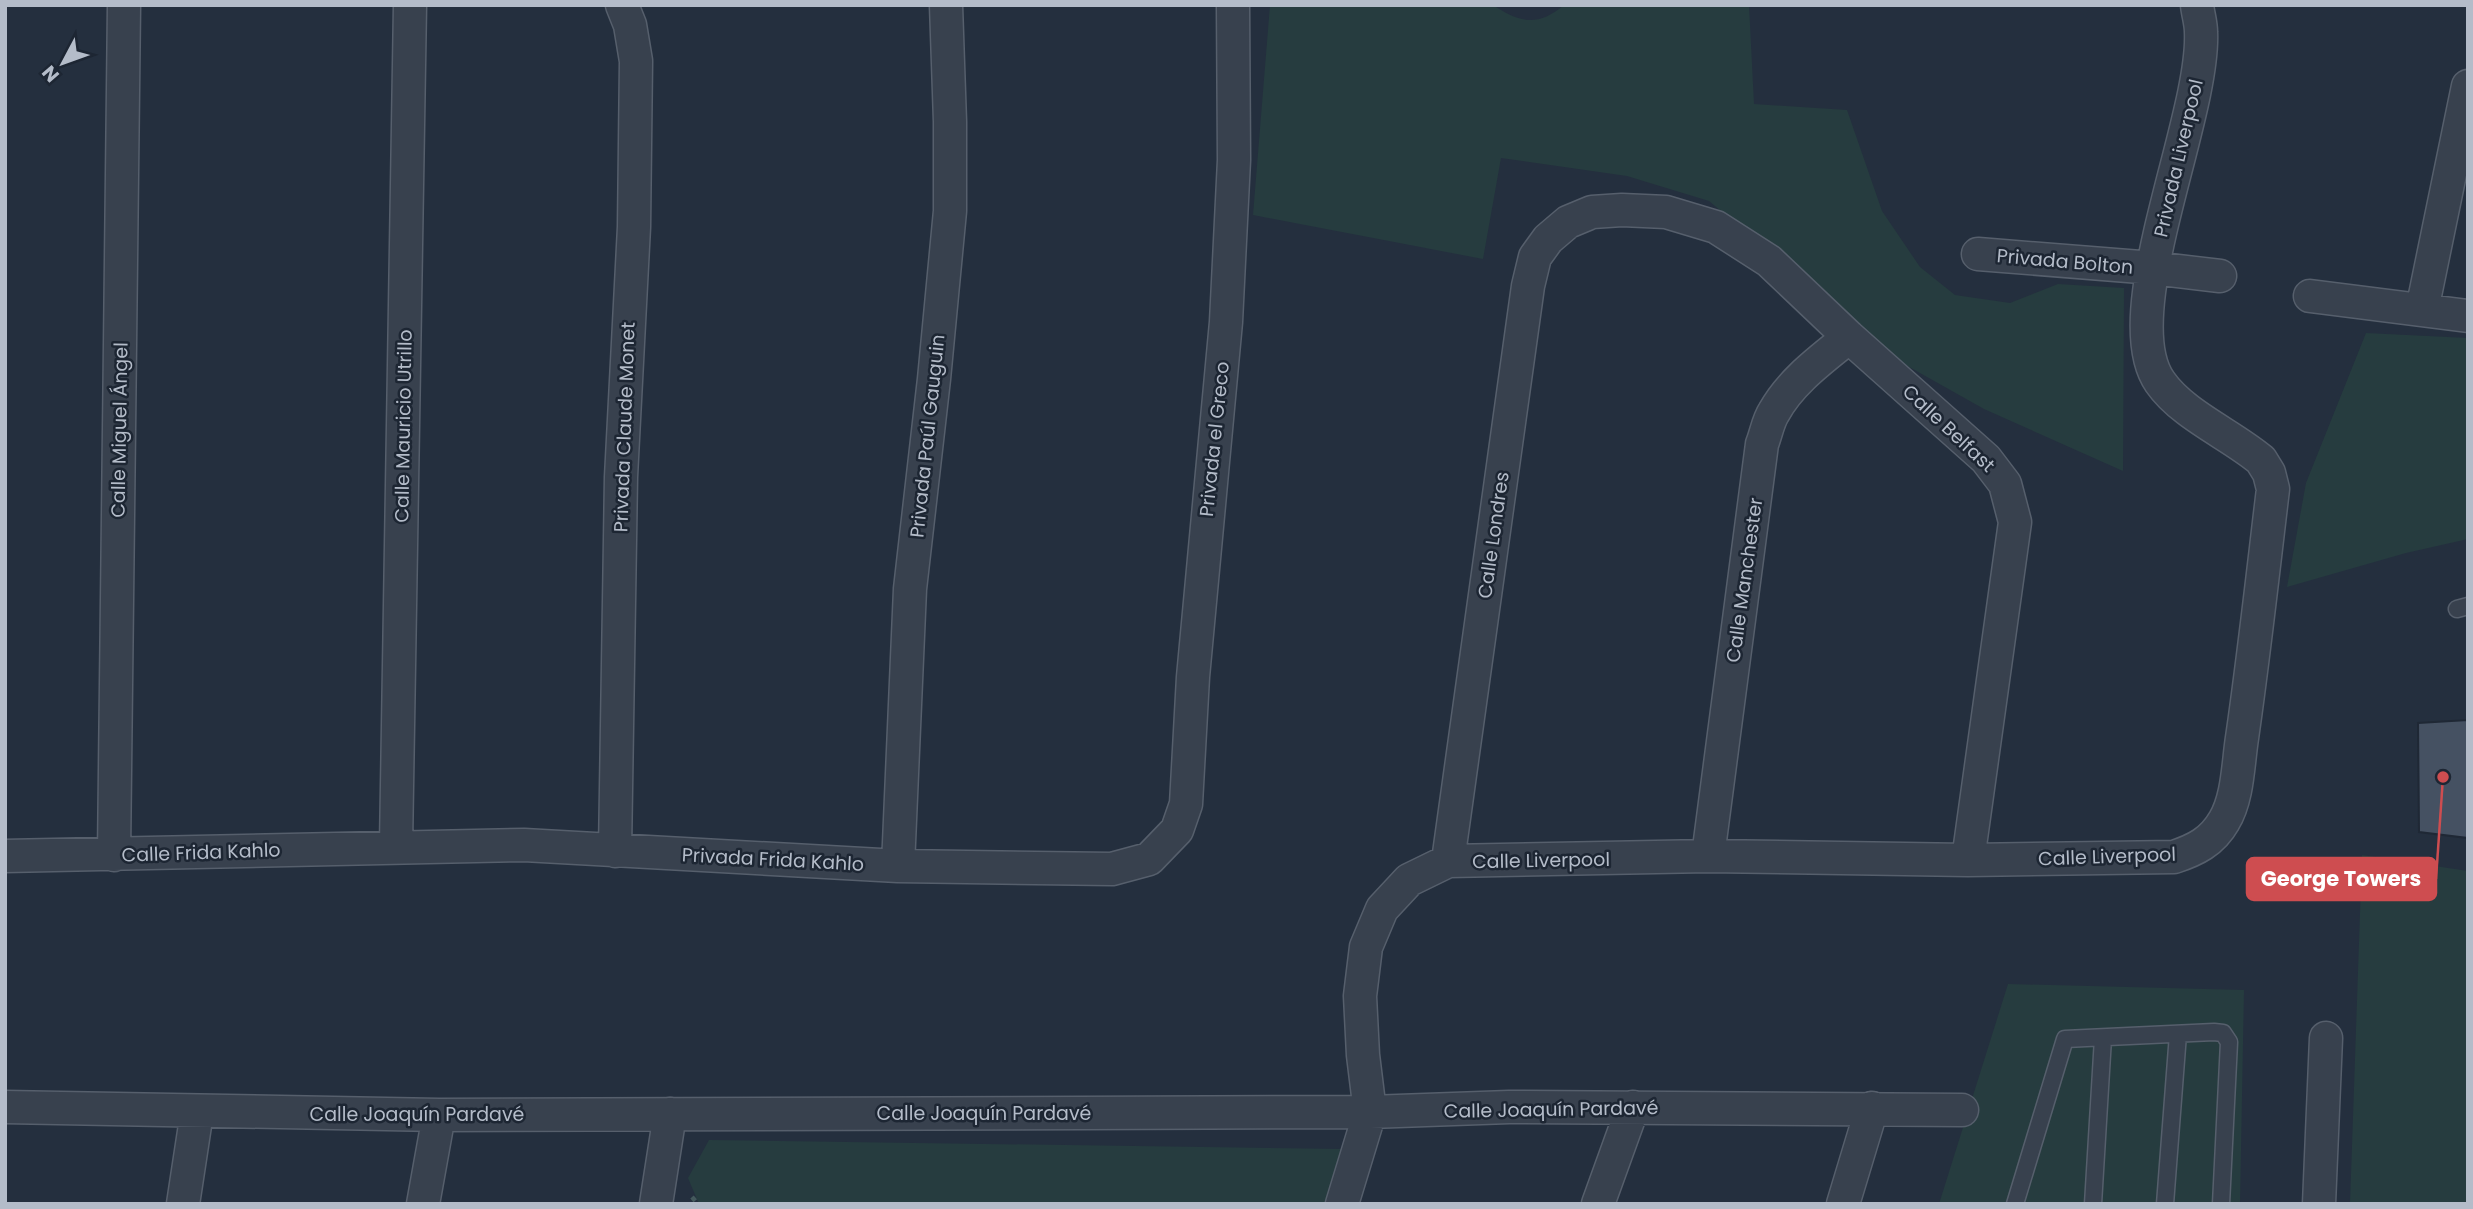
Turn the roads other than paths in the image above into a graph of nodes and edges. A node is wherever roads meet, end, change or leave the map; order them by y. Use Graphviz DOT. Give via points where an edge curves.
graph roads {
  1 [pos="124,5"];
  2 [pos="410,5"];
  3 [pos="622,5"];
  4 [pos="946,5"];
  5 [pos="1233,5"];
  6 [pos="2197,5"];
  7 [pos="2468,86"];
  8 [pos="1568,222"];
  9 [pos="1978,254"];
  10 [pos="2153,268"];
  11 [pos="2220,276"];
  12 [pos="2310,296"];
  13 [pos="2422,310"];
  14 [pos="2468,316"];
  15 [pos="1849,337"];
  16 [pos="396,846"];
  17 [pos="615,851"];
  18 [pos="114,855"];
  19 [pos="5,856"];
  20 [pos="1708,856"];
  21 [pos="1149,859"];
  22 [pos="1968,860"];
  23 [pos="1448,861"];
  24 [pos="898,866"];
  25 [pos="2179,1034"];
  26 [pos="2103,1038"];
  27 [pos="2326,1038"];
  28 [pos="5,1107"];
  29 [pos="1633,1107"];
  30 [pos="1872,1108"];
  31 [pos="1962,1110"];
  32 [pos="197,1112"];
  33 [pos="1370,1112"];
  34 [pos="670,1114"];
  35 [pos="439,1115"];
  36 [pos="183,1204"];
  37 [pos="424,1204"];
  38 [pos="656,1204"];
  39 [pos="1342,1204"];
  40 [pos="1598,1204"];
  41 [pos="1843,1204"];
  42 [pos="2015,1204"];
  43 [pos="2093,1204"];
  44 [pos="2165,1204"];
  45 [pos="2221,1204"];
  46 [pos="2319,1204"];
  1 -- 18 [label="street, Calle Miguel Ángel"];
  2 -- 16 [label="street, Calle Mauricio Utrillo"];
  3 -- 17 [label="street, Privada Claude Monet" via="636,61 634,227 621,477"];
  4 -- 24 [label="street, Privada Paúl Gauguin" via="950,211 910,589"];
  5 -- 21 [label="street, Privada el Greco" via="1234,160 1226,322 1196,638 1186,804 1177,830"];
  6 -- 10 [label="street, Privada Liverpool" via="2201,32 2195,93"];
  7 -- 13 [label="street"];
  8 -- 15 [label="street, Calle Belfast" via="1592,212 1622,209 1665,212 1716,227 1769,261"];
  8 -- 23 [label="street, Calle Londres" via="1535,257 1528,286"];
  9 -- 10 [label="street, Privada Bolton"];
  10 -- 11 [label="street, Privada Bolton"];
  10 -- 22 [label="street, Calle Liverpool" via="2145,334 2159,381 2176,401 2261,460 2273,489 2232,798 2215,834 2199,848 2174,857"];
  12 -- 13 [label="street"];
  13 -- 14 [label="street"];
  15 -- 20 [label="street, Calle Manchester" via="1789,390 1773,413 1762,444"];
  15 -- 22 [label="street, Calle Belfast" via="1986,459 2005,484 2012,505 2015,522"];
  16 -- 17 [label="street, Privada Frida Kahlo" via="524,845"];
  16 -- 18 [label="street, Calle Frida Kahlo"];
  17 -- 24 [label="street, Privada Frida Kahlo"];
  18 -- 19 [label="street, Calle Frida Kahlo"];
  20 -- 22 [label="street, Calle Liverpool"];
  20 -- 23 [label="street, Calle Liverpool"];
  21 -- 24 [label="street, Privada Frida Kahlo" via="1112,869"];
  23 -- 33 [label="street" via="1409,880 1382,909 1366,947 1360,996"];
  25 -- 26 [label="lane"];
  25 -- 44 [label="lane"];
  25 -- 45 [label="lane" via="2223,1033 2229,1042"];
  26 -- 42 [label="lane" via="2066,1039"];
  26 -- 43 [label="lane"];
  27 -- 46 [label="street"];
  28 -- 32 [label="street, Calle Joaquín Pardavé"];
  29 -- 30 [label="street, Calle Joaquín Pardavé"];
  29 -- 33 [label="street, Calle Joaquín Pardavé"];
  29 -- 40 [label="street"];
  30 -- 31 [label="street, Calle Joaquín Pardavé"];
  30 -- 41 [label="street"];
  32 -- 35 [label="street, Calle Joaquín Pardavé"];
  32 -- 36 [label="street"];
  33 -- 34 [label="street, Calle Joaquín Pardavé"];
  33 -- 39 [label="street"];
  34 -- 35 [label="street, Calle Joaquín Pardavé"];
  34 -- 38 [label="street"];
  35 -- 37 [label="street"];
}
